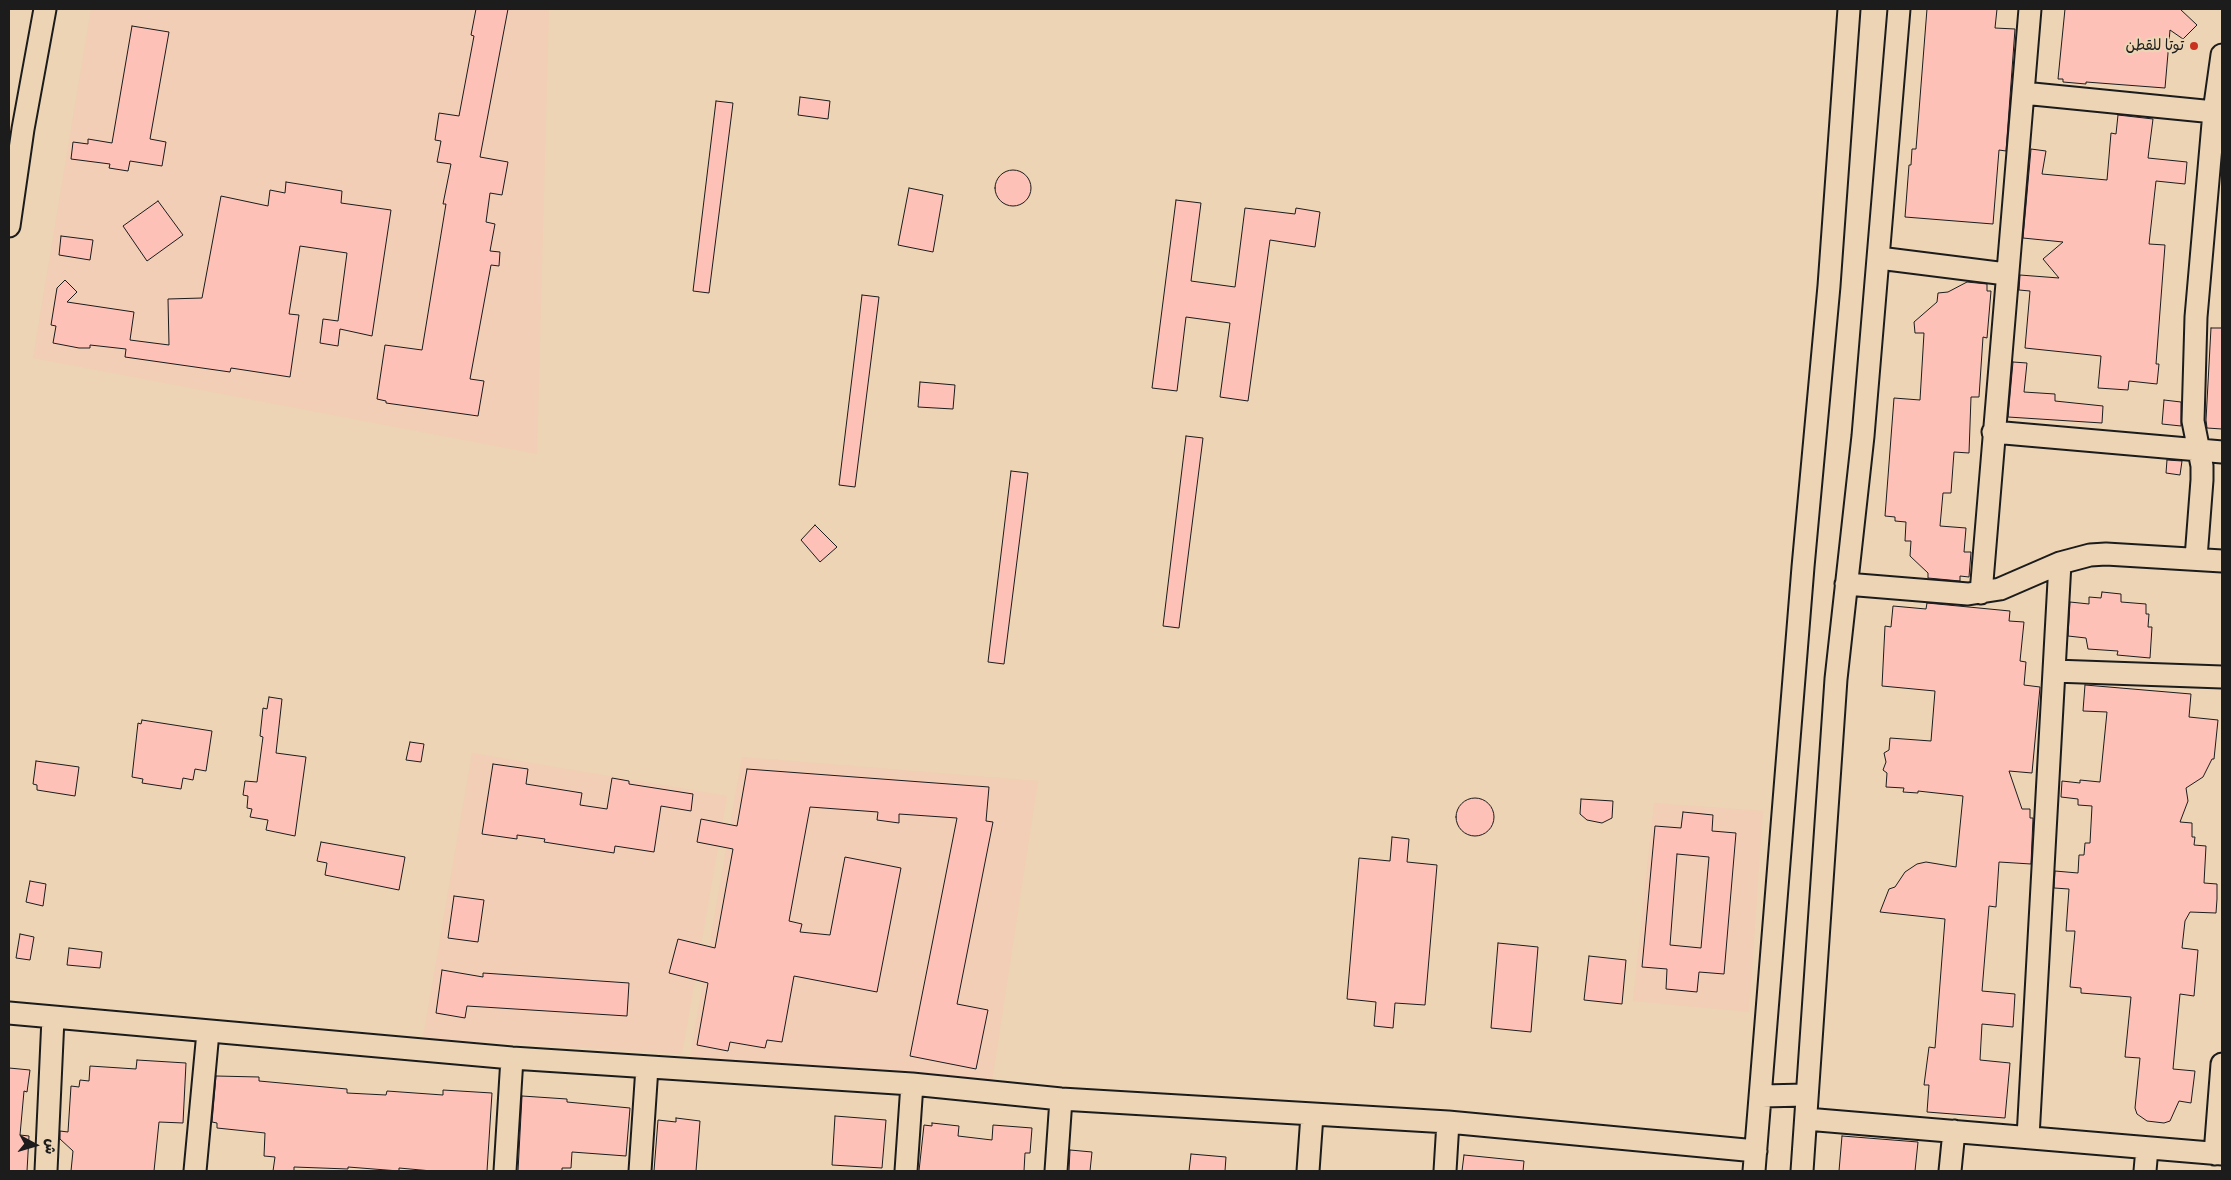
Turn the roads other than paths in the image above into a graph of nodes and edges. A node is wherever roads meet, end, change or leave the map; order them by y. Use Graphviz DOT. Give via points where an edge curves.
graph roads {
  1 [pos="46,9"];
  2 [pos="1849,9"];
  3 [pos="1899,9"];
  4 [pos="2030,9"];
  5 [pos="2222,55"];
  6 [pos="2022,93"];
  7 [pos="2214,112"];
  8 [pos="16,128"];
  9 [pos="9,226"];
  10 [pos="1879,258"];
  11 [pos="2006,274"];
  12 [pos="1993,432"];
  13 [pos="2200,450"];
  14 [pos="2222,452"];
  15 [pos="2196,558"];
  16 [pos="2222,561"];
  17 [pos="2060,563"];
  18 [pos="1846,584"];
  19 [pos="1982,593"];
  20 [pos="2054,671"];
  21 [pos="2222,677"];
  22 [pos="9,1013"];
  23 [pos="53,1018"];
  24 [pos="208,1032"];
  25 [pos="512,1058"];
  26 [pos="2222,1064"];
  27 [pos="647,1067"];
  28 [pos="912,1084"];
  29 [pos="1806,1095"];
  30 [pos="1762,1096"];
  31 [pos="1061,1099"];
  32 [pos="1312,1115"];
  33 [pos="1806,1118"];
  34 [pos="1448,1122"];
  35 [pos="1954,1131"];
  36 [pos="2028,1137"];
  37 [pos="2147,1148"];
  38 [pos="2219,1154"];
  39 [pos="1755,1161"];
  40 [pos="46,1171"];
  41 [pos="195,1171"];
  42 [pos="505,1171"];
  43 [pos="640,1171"];
  44 [pos="906,1171"];
  45 [pos="1056,1171"];
  46 [pos="1308,1171"];
  47 [pos="1445,1171"];
  48 [pos="1802,1171"];
  49 [pos="1950,1171"];
  50 [pos="2145,1171"];
  1 -- 8 [label="street"];
  2 -- 30 [label="street"];
  3 -- 10 [label="street"];
  4 -- 6 [label="street"];
  5 -- 7 [label="street"];
  6 -- 7 [label="street"];
  6 -- 11 [label="street"];
  7 -- 13 [label="street" via="2196,317 2193,421"];
  8 -- 9 [label="street"];
  10 -- 11 [label="street"];
  10 -- 18 [label="street"];
  11 -- 12 [label="street"];
  12 -- 13 [label="street"];
  12 -- 19 [label="street"];
  13 -- 14 [label="street"];
  13 -- 15 [label="street" via="2202,480"];
  15 -- 16 [label="street"];
  15 -- 17 [label="street" via="2106,554"];
  17 -- 19 [label="street" via="2000,589"];
  17 -- 20 [label="street"];
  18 -- 19 [label="street" via="1955,594"];
  18 -- 29 [label="street" via="1836,679"];
  20 -- 21 [label="street"];
  20 -- 36 [label="street"];
  22 -- 23 [label="street"];
  23 -- 24 [label="street"];
  23 -- 40 [label="street"];
  24 -- 25 [label="street"];
  24 -- 41 [label="street"];
  25 -- 27 [label="street"];
  25 -- 42 [label="street"];
  26 -- 38 [label="street"];
  27 -- 28 [label="street"];
  27 -- 43 [label="street"];
  28 -- 31 [label="street"];
  28 -- 44 [label="street"];
  29 -- 30 [label="street"];
  29 -- 33 [label="street"];
  30 -- 39 [label="street"];
  31 -- 32 [label="street"];
  31 -- 45 [label="street"];
  32 -- 34 [label="street"];
  32 -- 46 [label="street"];
  33 -- 35 [label="street"];
  33 -- 48 [label="street"];
  34 -- 39 [label="street"];
  34 -- 47 [label="street"];
  35 -- 36 [label="street"];
  35 -- 49 [label="street"];
  36 -- 37 [label="street"];
  37 -- 38 [label="street"];
  37 -- 50 [label="street"];
}
